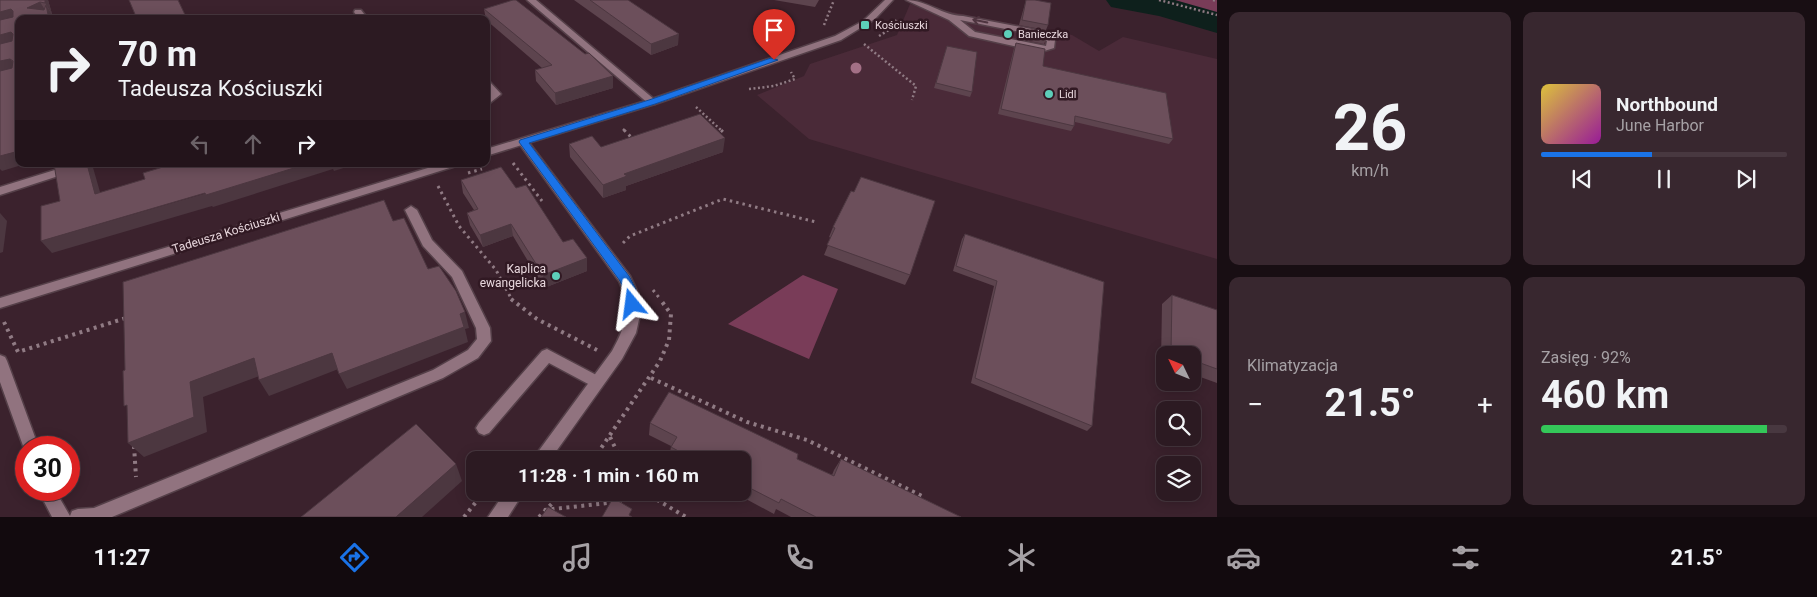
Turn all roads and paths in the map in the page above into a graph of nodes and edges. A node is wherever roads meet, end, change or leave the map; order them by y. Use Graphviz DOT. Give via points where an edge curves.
graph roads {
  1 [pos="530,0"];
  2 [pos="834,0"];
  3 [pos="889,0"];
  4 [pos="910,0"];
  5 [pos="1159,0"];
  6 [pos="1213,0"];
  7 [pos="1217,1"];
  8 [pos="899,14"];
  9 [pos="1217,15"];
  10 [pos="952,18"];
  11 [pos="824,27"];
  12 [pos="876,37"];
  13 [pos="868,42"];
  14 [pos="864,44"];
  15 [pos="856,46"];
  16 [pos="792,69"];
  17 [pos="490,87"];
  18 [pos="742,91"];
  19 [pos="490,99"];
  20 [pos="912,100"];
  21 [pos="652,102"];
  22 [pos="705,104"];
  23 [pos="630,125"];
  24 [pos="712,136"];
  25 [pos="523,142"];
  26 [pos="639,146"];
  27 [pos="490,152"];
  28 [pos="511,160"];
  29 [pos="76,167"];
  30 [pos="442,167"];
  31 [pos="436,183"];
  32 [pos="0,191"];
  33 [pos="545,203"];
  34 [pos="411,210"];
  35 [pos="816,222"];
  36 [pos="618,246"];
  37 [pos="648,284"];
  38 [pos="0,303"];
  39 [pos="128,311"];
  40 [pos="129,317"];
  41 [pos="2,318"];
  42 [pos="129,327"];
  43 [pos="0,361"];
  44 [pos="582,373"];
  45 [pos="651,378"];
  46 [pos="597,382"];
  47 [pos="484,428"];
  48 [pos="27,436"];
  49 [pos="610,437"];
  50 [pos="134,441"];
  51 [pos="523,446"];
  52 [pos="519,451"];
  53 [pos="547,451"];
  54 [pos="600,451"];
  55 [pos="617,451"];
  56 [pos="924,496"];
  57 [pos="136,498"];
  58 [pos="53,501"];
  59 [pos="477,501"];
  60 [pos="509,501"];
  61 [pos="554,501"];
  62 [pos="626,501"];
  63 [pos="659,501"];
  64 [pos="544,510"];
  65 [pos="62,517"];
  66 [pos="78,517"];
  67 [pos="464,517"];
  68 [pos="497,517"];
  69 [pos="539,517"];
  70 [pos="686,517"];
  1 -- 21 [label="main road"];
  2 -- 11 [label="path"];
  3 -- 21 [label="main road" via="881,12 865,25 838,38"];
  4 -- 10 [label="main road"];
  5 -- 9 [label="path"];
  6 -- 7 [label="path"];
  8 -- 12 [label="path" via="892,28"];
  10 -- 10 [label="main road, one-way" via="972,34 1050,48 1052,40 1044,34"];
  13 -- 14 [label="path"];
  14 -- 15 [label="path"];
  14 -- 20 [label="path" via="916,86"];
  16 -- 18 [label="path" via="790,74 795,78 774,86"];
  17 -- 19 [label="main road" via="496,94"];
  21 -- 25 [label="main road"];
  22 -- 24 [label="path" via="696,107 723,132"];
  23 -- 26 [label="path" via="621,127"];
  25 -- 27 [label="main road"];
  25 -- 46 [label="main road" via="631,293 633,315 629,332"];
  28 -- 33 [label="path"];
  29 -- 32 [label="main road"];
  30 -- 38 [label="main road, Tadeusza Kościuszki"];
  31 -- 44 [label="path" via="459,226 496,270 512,301 537,320 600,351"];
  34 -- 57 [label="main road" via="427,243 457,274 483,328 484,341 473,354 438,374"];
  35 -- 36 [label="path" via="723,199 630,236"];
  37 -- 45 [label="path" via="671,314 669,340"];
  39 -- 40 [label="path"];
  40 -- 41 [label="path" via="18,352"];
  40 -- 42 [label="path"];
  43 -- 48 [label="main road"];
  44 -- 46 [label="main road"];
  44 -- 47 [label="main road" via="547,355"];
  45 -- 49 [label="path"];
  45 -- 56 [label="path" via="747,422 807,440"];
  46 -- 53 [label="main road"];
  49 -- 54 [label="path"];
  49 -- 55 [label="path"];
  50 -- 57 [label="path"];
  51 -- 52 [label="path"];
  57 -- 66 [label="main road" via="94,516"];
  58 -- 65 [label="main road"];
  59 -- 67 [label="path"];
  60 -- 68 [label="main road"];
  61 -- 64 [label="path"];
  62 -- 64 [label="path"];
  63 -- 70 [label="path"];
  64 -- 69 [label="path"];
}
